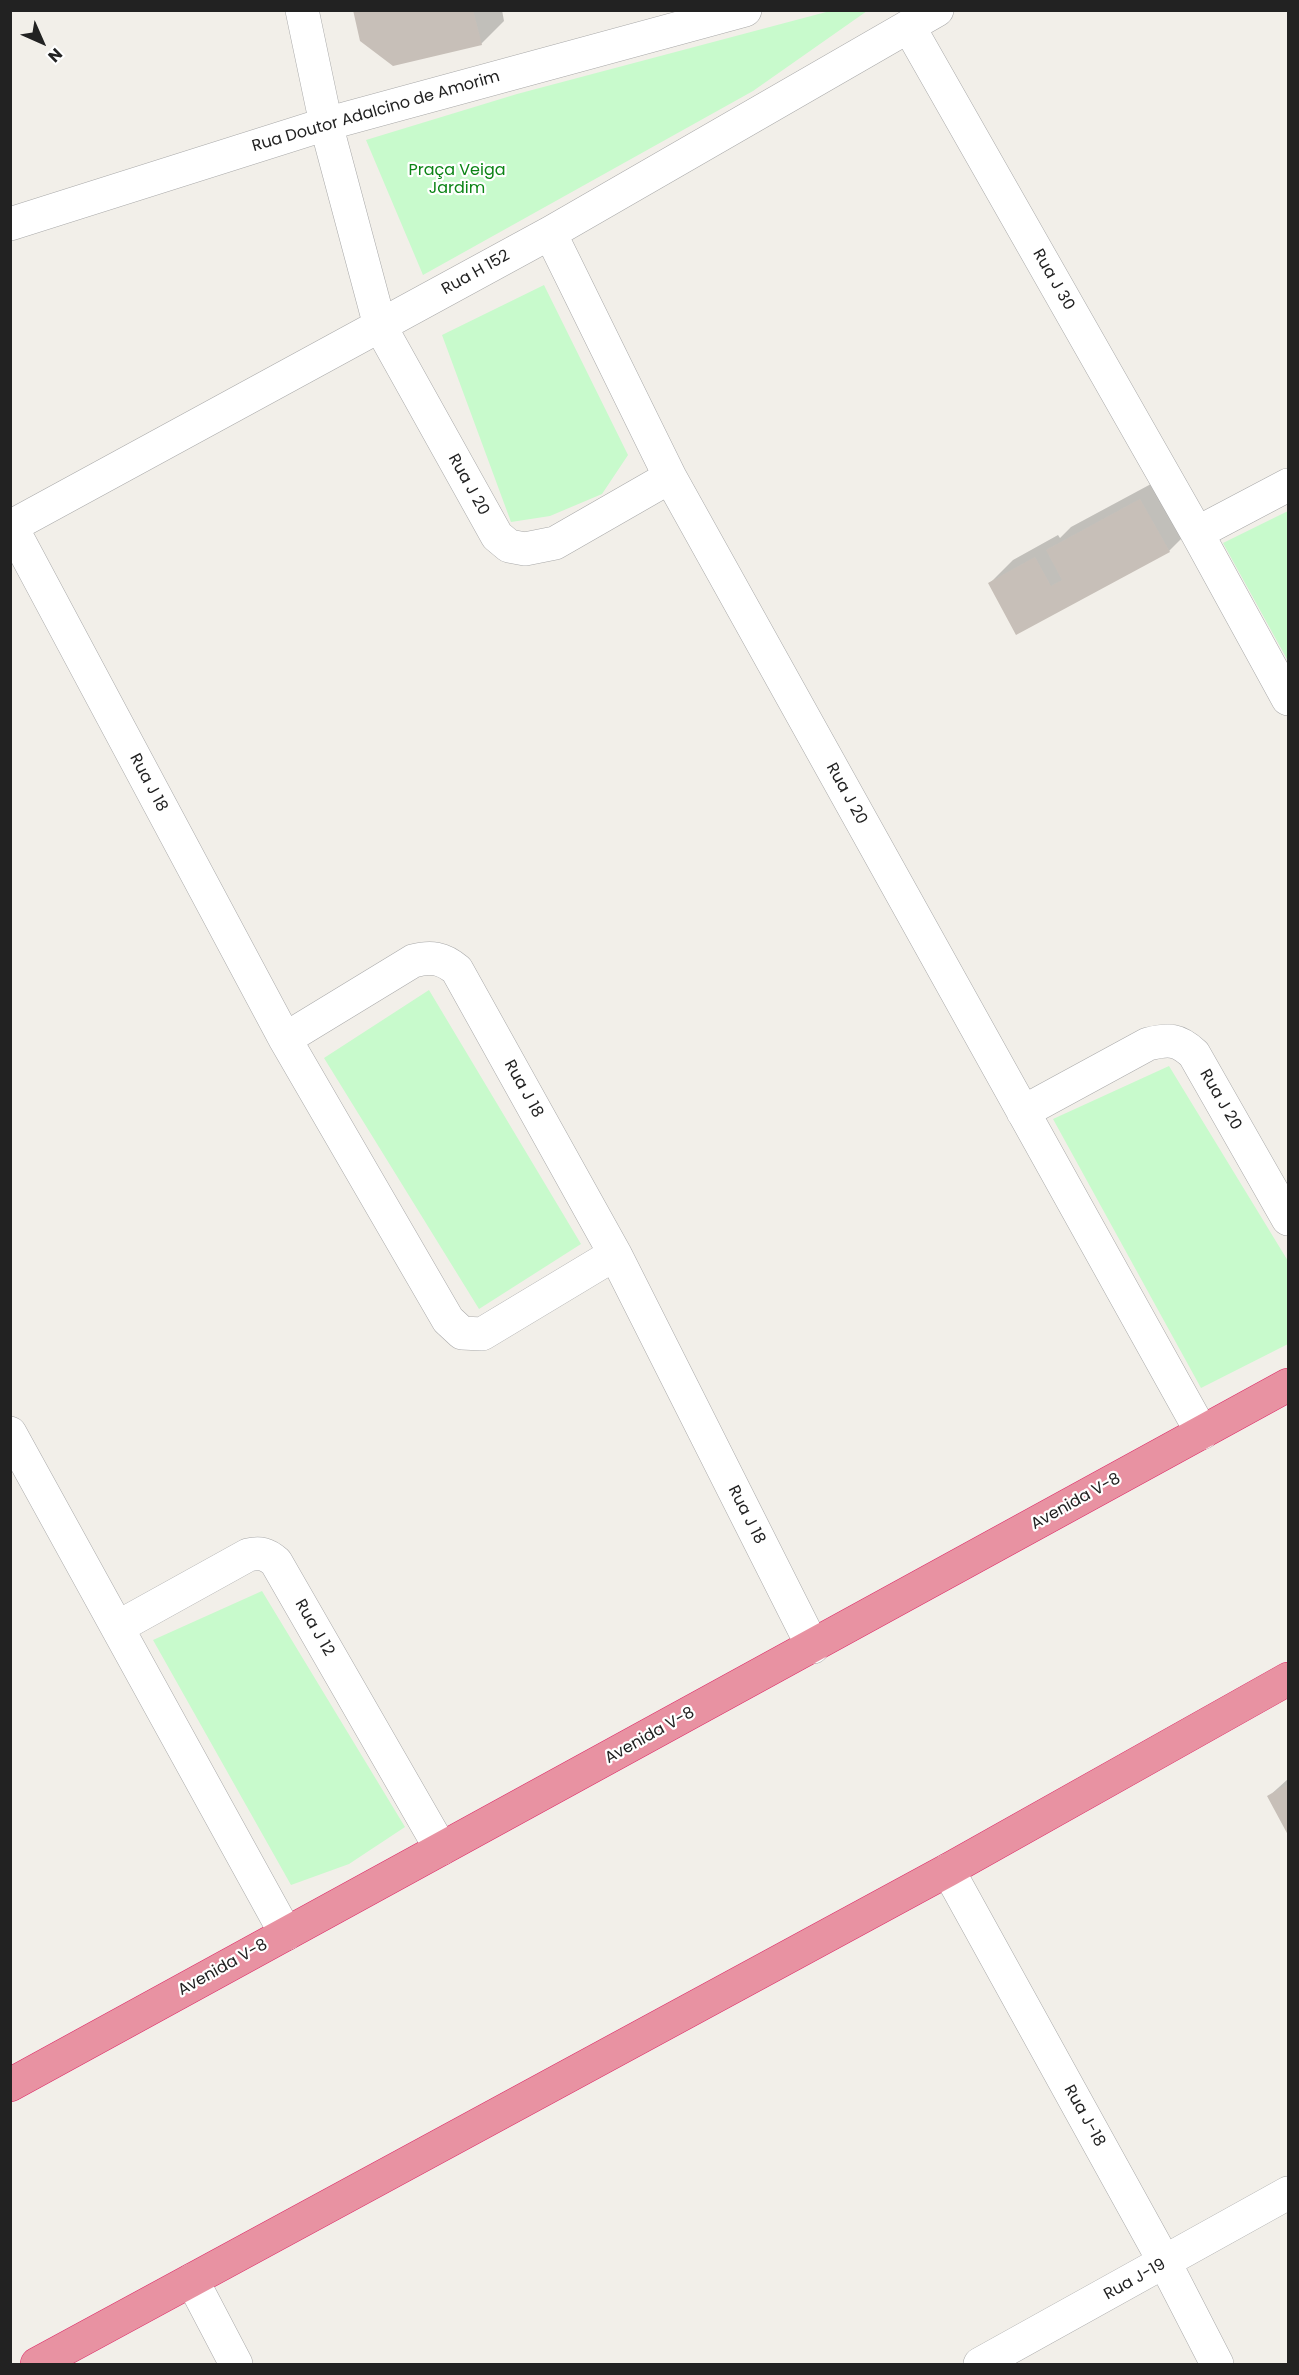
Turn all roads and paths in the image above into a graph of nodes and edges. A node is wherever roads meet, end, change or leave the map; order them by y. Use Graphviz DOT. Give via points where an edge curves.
graph roads {
  1 [pos="302,10"];
  2 [pos="745,10"];
  3 [pos="937,10"];
  4 [pos="909,27"];
  5 [pos="326,124"];
  6 [pos="10,224"];
  7 [pos="550,233"];
  8 [pos="380,326"];
  9 [pos="670,477"];
  10 [pos="1288,484"];
  11 [pos="11,527"];
  12 [pos="1197,533"];
  13 [pos="1288,699"];
  14 [pos="285,1039"];
  15 [pos="1023,1112"];
  16 [pos="1288,1219"];
  17 [pos="615,1254"];
  18 [pos="1288,1385"];
  19 [pos="10,1433"];
  20 [pos="1202,1433"];
  21 [pos="118,1627"];
  22 [pos="813,1647"];
  23 [pos="1288,1679"];
  24 [pos="441,1850"];
  25 [pos="948,1870"];
  26 [pos="286,1934"];
  27 [pos="10,2085"];
  28 [pos="1288,2193"];
  29 [pos="1165,2263"];
  30 [pos="192,2280"];
  31 [pos="37,2364"];
  32 [pos="236,2364"];
  33 [pos="980,2364"];
  34 [pos="1217,2364"];
  1 -- 5 [label="street, Rua J 20"];
  2 -- 5 [label="street, Rua Doutor Adalcino de Amorim"];
  3 -- 4 [label="street, Rua H 152"];
  4 -- 7 [label="street, Rua H 152"];
  4 -- 12 [label="street, Rua J 30"];
  5 -- 6 [label="street, Rua Doutor Adalcino de Amorim"];
  5 -- 8 [label="street, Rua J 20"];
  7 -- 8 [label="street, Rua H 152"];
  7 -- 9 [label="street, Rua J 20"];
  8 -- 9 [label="street, Rua J 20" via="497,536 509,546 525,549 555,543"];
  8 -- 11 [label="street, Rua H 152"];
  9 -- 15 [label="street, Rua J 20"];
  10 -- 12 [label="street"];
  11 -- 14 [label="street, Rua J 18"];
  12 -- 13 [label="street, Rua J 30"];
  14 -- 17 [label="street, Rua J 18" via="448,1320 462,1332 482,1334"];
  14 -- 17 [label="street, Rua J 18" via="413,961 425,958 448,962 457,970"];
  15 -- 16 [label="street, Rua J 20" via="1148,1044 1166,1040 1183,1044 1194,1054"];
  15 -- 20 [label="street, Rua J 20"];
  17 -- 22 [label="street, Rua J 18"];
  18 -- 20 [label="highway, Avenida V-8"];
  19 -- 21 [label="street"];
  20 -- 22 [label="highway, Avenida V-8"];
  21 -- 24 [label="street, Rua J 12" via="248,1555 268,1555 276,1562"];
  21 -- 26 [label="street"];
  22 -- 24 [label="highway, Avenida V-8"];
  23 -- 25 [label="highway"];
  24 -- 26 [label="highway, Avenida V-8"];
  25 -- 29 [label="street, Rua J-18"];
  25 -- 30 [label="highway"];
  26 -- 27 [label="highway, Avenida V-8"];
  28 -- 29 [label="street, Rua J-19"];
  29 -- 33 [label="street, Rua J-19"];
  29 -- 34 [label="street, Rua J-18"];
  30 -- 31 [label="highway"];
  30 -- 32 [label="street"];
}
